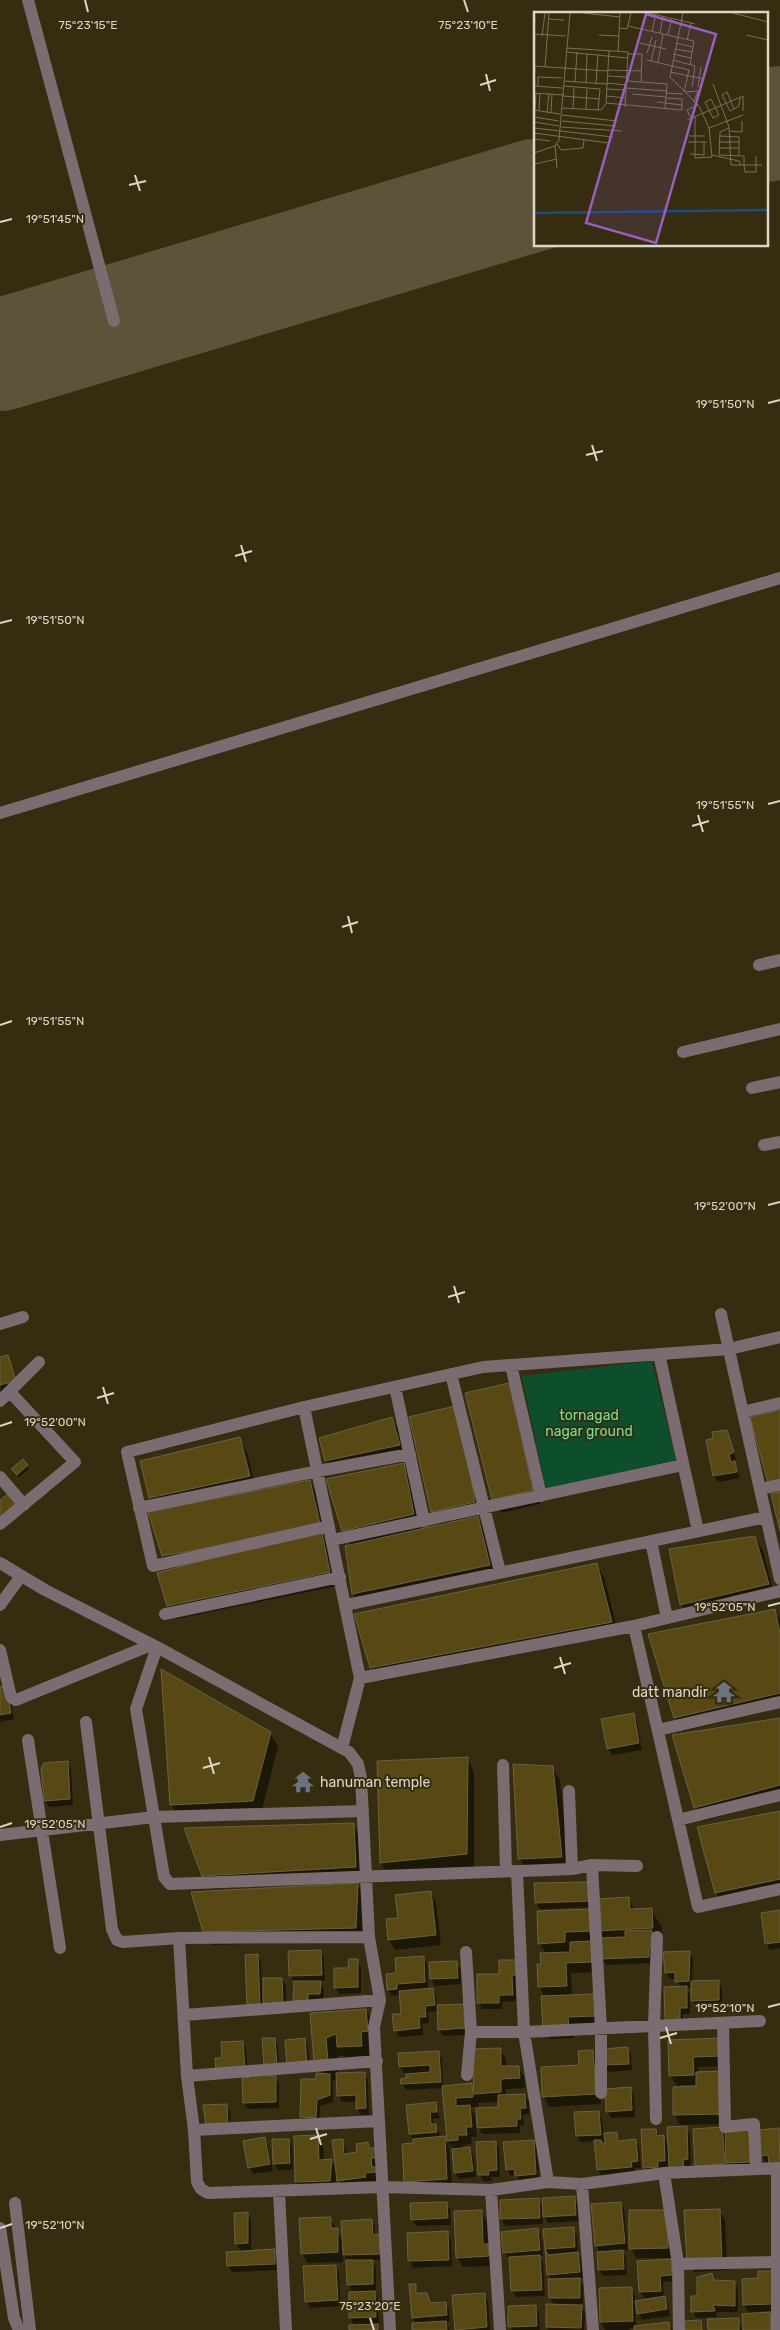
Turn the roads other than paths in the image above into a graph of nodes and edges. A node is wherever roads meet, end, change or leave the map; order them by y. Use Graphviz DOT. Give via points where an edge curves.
graph roads {
  1 [pos="28,0"];
  2 [pos="114,321"];
  3 [pos="780,578"];
  4 [pos="0,812"];
  5 [pos="780,960"];
  6 [pos="759,965"];
  7 [pos="780,1029"];
  8 [pos="683,1052"];
  9 [pos="780,1082"];
  10 [pos="752,1088"];
  11 [pos="780,1142"];
  12 [pos="764,1145"];
  13 [pos="721,1314"];
  14 [pos="23,1317"];
  15 [pos="0,1324"];
  16 [pos="780,1337"];
  17 [pos="729,1349"];
  18 [pos="659,1354"];
  19 [pos="39,1362"];
  20 [pos="511,1365"];
  21 [pos="451,1374"];
  22 [pos="395,1386"];
  23 [pos="5,1396"];
  24 [pos="780,1403"];
  25 [pos="304,1407"];
  26 [pos="743,1412"];
  27 [pos="410,1454"];
  28 [pos="683,1465"];
  29 [pos="318,1471"];
  30 [pos="0,1477"];
  31 [pos="780,1485"];
  32 [pos="760,1489"];
  33 [pos="541,1496"];
  34 [pos="24,1505"];
  35 [pos="139,1508"];
  36 [pos="484,1508"];
  37 [pos="766,1517"];
  38 [pos="424,1520"];
  39 [pos="0,1524"];
  40 [pos="329,1526"];
  41 [pos="698,1531"];
  42 [pos="332,1540"];
  43 [pos="651,1541"];
  44 [pos="777,1549"];
  45 [pos="0,1563"];
  46 [pos="500,1572"];
  47 [pos="21,1576"];
  48 [pos="340,1577"];
  49 [pos="780,1579"];
  50 [pos="780,1591"];
  51 [pos="0,1605"];
  52 [pos="346,1605"];
  53 [pos="165,1614"];
  54 [pos="667,1618"];
  55 [pos="634,1626"];
  56 [pos="154,1646"];
  57 [pos="0,1650"];
  58 [pos="360,1678"];
  59 [pos="780,1702"];
  60 [pos="86,1722"];
  61 [pos="658,1730"];
  62 [pos="28,1740"];
  63 [pos="342,1748"];
  64 [pos="503,1765"];
  65 [pos="569,1790"];
  66 [pos="780,1795"];
  67 [pos="363,1811"];
  68 [pos="154,1817"];
  69 [pos="678,1820"];
  70 [pos="99,1825"];
  71 [pos="41,1831"];
  72 [pos="0,1835"];
  73 [pos="592,1866"];
  74 [pos="637,1866"];
  75 [pos="572,1869"];
  76 [pos="511,1871"];
  77 [pos="366,1876"];
  78 [pos="780,1889"];
  79 [pos="369,1937"];
  80 [pos="657,1937"];
  81 [pos="179,1938"];
  82 [pos="60,1948"];
  83 [pos="466,1952"];
  84 [pos="380,2000"];
  85 [pos="185,2015"];
  86 [pos="760,2022"];
  87 [pos="723,2024"];
  88 [pos="654,2026"];
  89 [pos="601,2029"];
  90 [pos="471,2032"];
  91 [pos="524,2032"];
  92 [pos="377,2061"];
  93 [pos="467,2075"];
  94 [pos="187,2076"];
  95 [pos="600,2093"];
  96 [pos="656,2119"];
  97 [pos="378,2121"];
  98 [pos="194,2130"];
  99 [pos="756,2168"];
  100 [pos="779,2168"];
  101 [pos="664,2174"];
  102 [pos="548,2182"];
  103 [pos="582,2184"];
  104 [pos="382,2187"];
  105 [pos="491,2190"];
  106 [pos="279,2192"];
  107 [pos="15,2203"];
  108 [pos="0,2228"];
  109 [pos="778,2262"];
  110 [pos="678,2264"];
  111 [pos="19,2330"];
  112 [pos="30,2330"];
  113 [pos="286,2330"];
  114 [pos="390,2330"];
  115 [pos="500,2330"];
  116 [pos="593,2330"];
  117 [pos="679,2330"];
  118 [pos="777,2330"];
  1 -- 2 [label="street"];
  3 -- 4 [label="street"];
  5 -- 6 [label="street"];
  7 -- 8 [label="street"];
  9 -- 10 [label="street"];
  11 -- 12 [label="street"];
  13 -- 17 [label="street"];
  14 -- 15 [label="street"];
  16 -- 17 [label="street"];
  17 -- 18 [label="street"];
  17 -- 26 [label="street"];
  18 -- 20 [label="street"];
  18 -- 28 [label="street"];
  19 -- 23 [label="street"];
  20 -- 21 [label="street"];
  20 -- 33 [label="street"];
  21 -- 22 [label="street"];
  21 -- 36 [label="street"];
  22 -- 25 [label="street"];
  22 -- 27 [label="street"];
  23 -- 34 [label="street" via="75,1462"];
  24 -- 26 [label="street"];
  25 -- 29 [label="street"];
  25 -- 35 [label="street" via="127,1452"];
  26 -- 32 [label="street"];
  27 -- 29 [label="street"];
  27 -- 38 [label="street"];
  28 -- 33 [label="street"];
  28 -- 41 [label="street"];
  29 -- 35 [label="street"];
  29 -- 40 [label="street"];
  30 -- 34 [label="street"];
  31 -- 32 [label="street"];
  32 -- 37 [label="street"];
  33 -- 36 [label="street"];
  34 -- 39 [label="street"];
  35 -- 40 [label="street" via="152,1566"];
  36 -- 38 [label="street"];
  36 -- 46 [label="street"];
  37 -- 41 [label="street"];
  37 -- 44 [label="street"];
  38 -- 42 [label="street"];
  40 -- 42 [label="street"];
  41 -- 43 [label="street"];
  42 -- 48 [label="street"];
  43 -- 46 [label="street"];
  43 -- 54 [label="street"];
  44 -- 49 [label="street"];
  45 -- 47 [label="street"];
  46 -- 52 [label="street"];
  47 -- 51 [label="street"];
  47 -- 56 [label="street"];
  48 -- 52 [label="street"];
  48 -- 53 [label="street"];
  50 -- 54 [label="street"];
  52 -- 58 [label="street"];
  54 -- 55 [label="street"];
  55 -- 58 [label="street"];
  55 -- 61 [label="street"];
  56 -- 57 [label="street" via="16,1700 11,1697"];
  56 -- 63 [label="street"];
  56 -- 68 [label="street" via="136,1709"];
  58 -- 63 [label="street"];
  59 -- 61 [label="street"];
  60 -- 70 [label="street"];
  61 -- 69 [label="street"];
  62 -- 71 [label="street"];
  63 -- 67 [label="street" via="358,1764"];
  64 -- 76 [label="street"];
  65 -- 75 [label="street"];
  66 -- 69 [label="street"];
  67 -- 68 [label="street"];
  67 -- 77 [label="street"];
  68 -- 70 [label="street"];
  68 -- 77 [label="street" via="164,1877 170,1884"];
  69 -- 78 [label="street" via="698,1907"];
  70 -- 71 [label="street"];
  70 -- 81 [label="street" via="114,1938 123,1942"];
  71 -- 72 [label="street"];
  71 -- 82 [label="street"];
  73 -- 74 [label="street"];
  73 -- 75 [label="street"];
  73 -- 89 [label="street"];
  75 -- 76 [label="street"];
  76 -- 77 [label="street"];
  76 -- 91 [label="street"];
  77 -- 79 [label="street"];
  79 -- 81 [label="street"];
  79 -- 84 [label="street"];
  80 -- 88 [label="street"];
  81 -- 85 [label="street"];
  83 -- 90 [label="street"];
  84 -- 85 [label="street"];
  84 -- 92 [label="street" via="374,2027"];
  85 -- 94 [label="street"];
  86 -- 87 [label="street"];
  87 -- 88 [label="street"];
  87 -- 99 [label="street" via="725,2127 754,2124"];
  88 -- 89 [label="street"];
  88 -- 96 [label="street"];
  89 -- 91 [label="street"];
  89 -- 95 [label="street"];
  90 -- 91 [label="street"];
  90 -- 93 [label="street"];
  91 -- 102 [label="street"];
  92 -- 94 [label="street"];
  92 -- 97 [label="street"];
  94 -- 98 [label="street"];
  97 -- 98 [label="street"];
  97 -- 104 [label="street"];
  98 -- 106 [label="street" via="197,2182 201,2190 208,2193"];
  99 -- 100 [label="street"];
  99 -- 101 [label="street"];
  100 -- 109 [label="street"];
  101 -- 103 [label="street"];
  101 -- 110 [label="street"];
  102 -- 103 [label="street"];
  102 -- 105 [label="street"];
  103 -- 116 [label="street"];
  104 -- 105 [label="street"];
  104 -- 106 [label="street"];
  104 -- 114 [label="street"];
  105 -- 115 [label="street"];
  106 -- 113 [label="street"];
  107 -- 112 [label="street"];
  108 -- 111 [label="street" via="14,2318"];
  109 -- 110 [label="street"];
  109 -- 118 [label="street"];
  110 -- 117 [label="street"];
}
